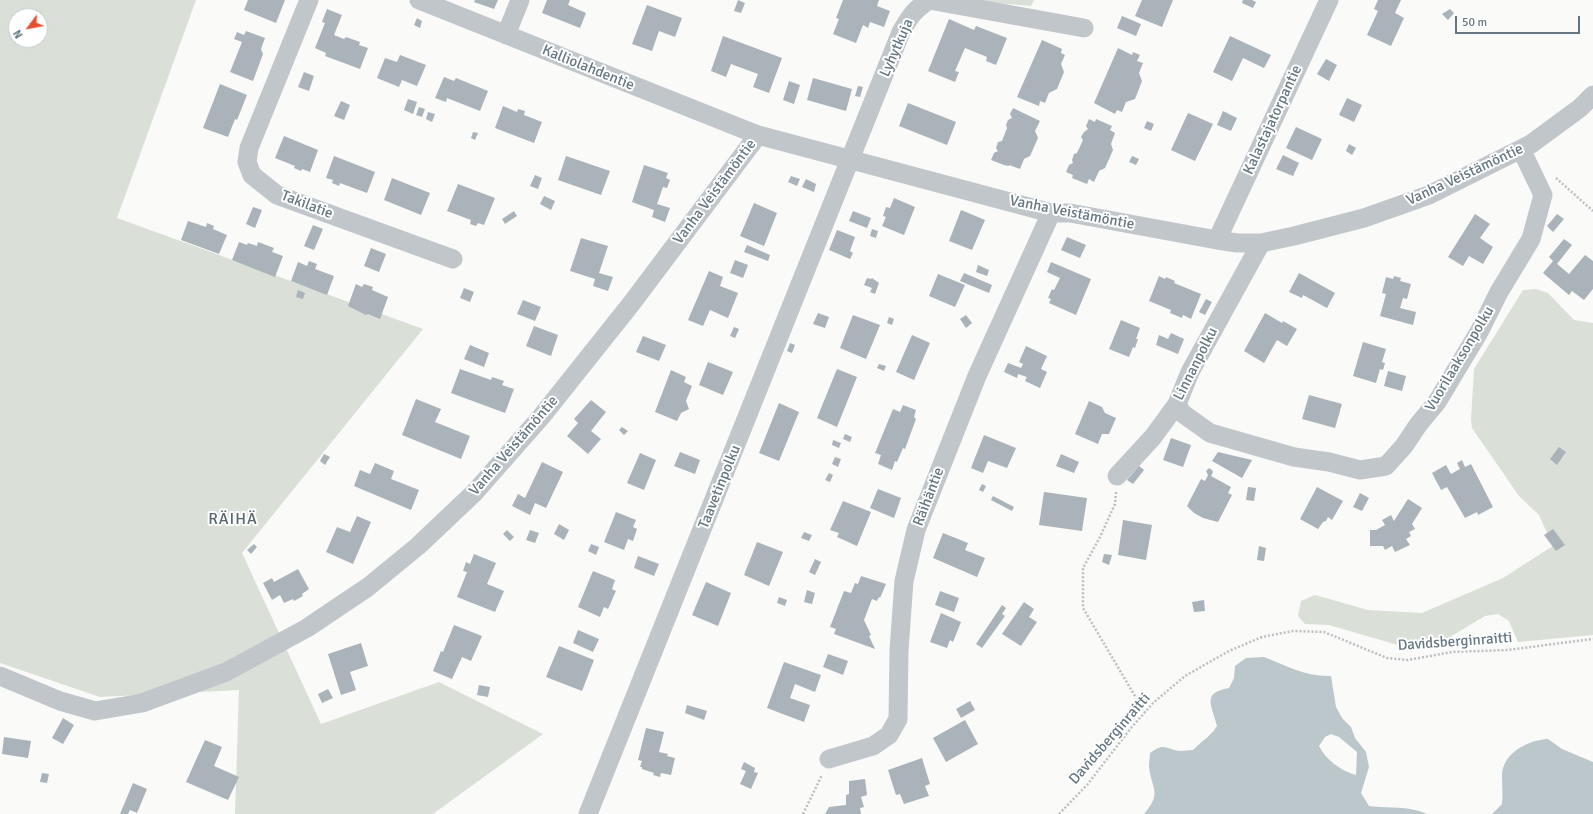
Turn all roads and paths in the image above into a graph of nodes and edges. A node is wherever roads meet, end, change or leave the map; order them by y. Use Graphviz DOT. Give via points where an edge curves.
graph roads {
  1 [pos="309,0"];
  2 [pos="419,0"];
  3 [pos="520,0"];
  4 [pos="1329,0"];
  5 [pos="1084,28"];
  6 [pos="506,35"];
  7 [pos="1593,95"];
  8 [pos="758,135"];
  9 [pos="1520,149"];
  10 [pos="851,160"];
  11 [pos="1552,173"];
  12 [pos="1593,211"];
  13 [pos="1051,213"];
  14 [pos="1217,240"];
  15 [pos="1261,243"];
  16 [pos="453,259"];
  17 [pos="1177,404"];
  18 [pos="1118,476"];
  19 [pos="1593,640"];
  20 [pos="0,676"];
  21 [pos="1145,713"];
  22 [pos="829,759"];
  23 [pos="588,814"];
  24 [pos="803,814"];
  25 [pos="1059,814"];
  1 -- 16 [label="street, Takilatie" via="249,148 246,162 252,175 278,195"];
  2 -- 6 [label="street, Kalliolahdentie"];
  3 -- 6 [label="street"];
  4 -- 14 [label="street, Kalastajatorpantie"];
  5 -- 10 [label="street, Lyhytkuja" via="929,0 911,14 901,32"];
  6 -- 8 [label="street, Kalliolahdentie"];
  7 -- 9 [label="street, Vanha Veistämöntie" via="1580,108 1531,144"];
  8 -- 10 [label="street, Vanha Veistämöntie"];
  8 -- 20 [label="street, Vanha Veistämöntie" via="636,298 541,417 475,492 418,546 368,587 307,628 226,672 142,703 95,711 60,701"];
  9 -- 15 [label="street, Vanha Veistämöntie" via="1429,195 1364,218"];
  9 -- 17 [label="street, Vuorilaaksonpolku" via="1543,195 1531,239 1437,402 1386,466 1360,470 1216,435 1182,413"];
  10 -- 13 [label="street, Vanha Veistämöntie"];
  10 -- 23 [label="street, Taavetinpolku"];
  11 -- 12 [label="path"];
  13 -- 14 [label="street, Vanha Veistämöntie" via="1070,213"];
  13 -- 22 [label="street, Räihäntie" via="977,376 916,530 904,581 898,719 888,735 872,746"];
  14 -- 15 [label="street, Vanha Veistämöntie"];
  15 -- 17 [label="street, Linnanpolku" via="1190,372"];
  17 -- 18 [label="street, Linnanpolku" via="1153,437"];
  18 -- 21 [label="path" via="1115,504 1083,568 1082,608"];
  19 -- 21 [label="path, Davidsberginraitti" via="1508,650 1452,652 1408,660 1387,658 1324,632 1293,631 1262,637 1229,651 1185,676"];
  21 -- 25 [label="path, Davidsberginraitti" via="1087,785"];
  22 -- 24 [label="path"];
}
